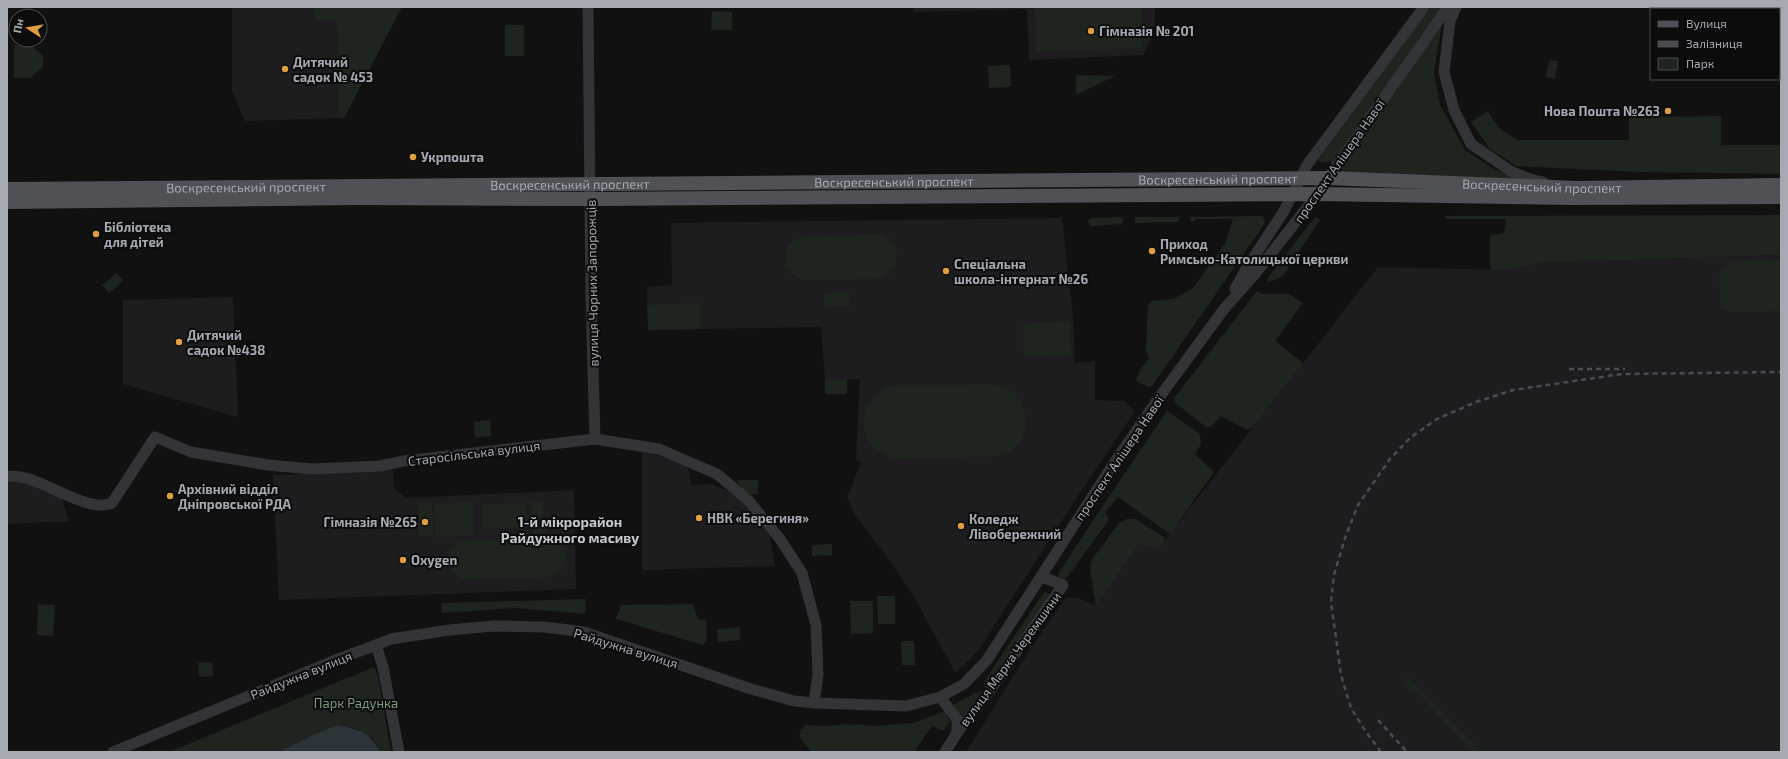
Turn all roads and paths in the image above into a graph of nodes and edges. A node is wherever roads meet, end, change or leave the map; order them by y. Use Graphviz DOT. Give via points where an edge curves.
graph roads {
  1 [pos="588,7"];
  2 [pos="1424,7"];
  3 [pos="1448,7"];
  4 [pos="1456,7"];
  5 [pos="1328,178"];
  6 [pos="1298,179"];
  7 [pos="590,184"];
  8 [pos="1781,185"];
  9 [pos="1577,188"];
  10 [pos="7,189"];
  11 [pos="1292,194"];
  12 [pos="1318,194"];
  13 [pos="1781,197"];
  14 [pos="590,199"];
  15 [pos="7,202"];
  16 [pos="1224,309"];
  17 [pos="595,439"];
  18 [pos="7,476"];
  19 [pos="1042,577"];
  20 [pos="376,645"];
  21 [pos="940,697"];
  22 [pos="814,703"];
  23 [pos="957,733"];
  24 [pos="113,752"];
  25 [pos="399,752"];
  26 [pos="945,752"];
  1 -- 7 [label="street, вулиця Чорних Запорожців"];
  2 -- 6 [label="street, проспект Алішера Навої"];
  3 -- 5 [label="street, проспект Алішера Навої"];
  4 -- 9 [label="street" via="1450,21 1444,72 1454,110 1472,144 1512,172 1530,179"];
  5 -- 6 [label="main road, Воскресенський проспект"];
  5 -- 9 [label="main road, Воскресенський проспект"];
  5 -- 12 [label="street, проспект Алішера Навої"];
  6 -- 7 [label="main road, Воскресенський проспект"];
  6 -- 11 [label="street, проспект Алішера Навої"];
  7 -- 10 [label="main road, Воскресенський проспект"];
  7 -- 14 [label="street, вулиця Чорних Запорожців"];
  8 -- 9 [label="main road, Воскресенський проспект"];
  11 -- 12 [label="main road, Воскресенський проспект"];
  11 -- 14 [label="main road, Воскресенський проспект"];
  11 -- 16 [label="street, проспект Алішера Навої"];
  12 -- 13 [label="main road, Воскресенський проспект" via="1572,198"];
  12 -- 16 [label="street, проспект Алішера Навої"];
  14 -- 15 [label="main road, Воскресенський проспект" via="357,198"];
  14 -- 17 [label="street, вулиця Чорних Запорожців"];
  16 -- 19 [label="street, проспект Алішера Навої" via="1120,454"];
  17 -- 18 [label="street, Старосільська вулиця" via="380,466 312,469 268,465 191,452 155,437 112,503 106,506 92,504 33,480"];
  17 -- 22 [label="street, Старосільська вулиця" via="659,449 717,474 748,500 802,574 816,625 818,675"];
  19 -- 21 [label="street, проспект Алішера Навої" via="987,660 964,684"];
  19 -- 23 [label="street, вулиця Марка Черемшини" via="1063,585"];
  20 -- 22 [label="street, Райдужна вулиця" via="391,639 456,629 494,626 557,628 584,632 751,689 794,701"];
  20 -- 24 [label="street, Райдужна вулиця"];
  20 -- 25 [label="street" via="383,667"];
  21 -- 22 [label="street, Райдужна вулиця" via="906,706"];
  21 -- 23 [label="street, вулиця Марка Черемшини" via="958,719"];
  23 -- 26 [label="street, вулиця Марка Черемшини"];
}
